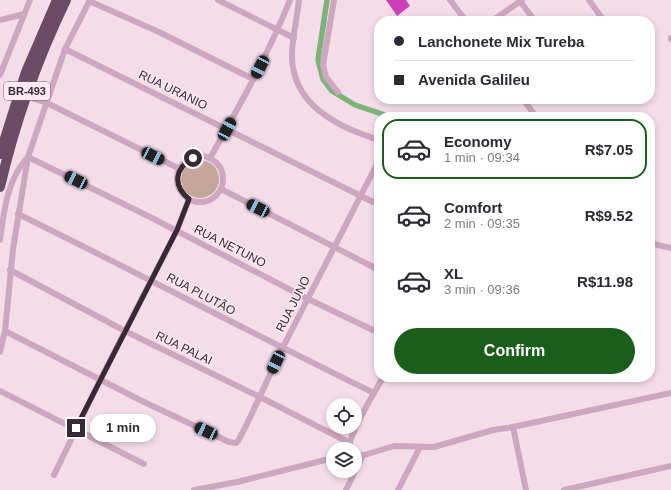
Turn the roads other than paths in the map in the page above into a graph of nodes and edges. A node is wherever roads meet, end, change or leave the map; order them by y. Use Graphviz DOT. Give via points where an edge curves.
graph roads {
  1 [pos="30,0"];
  2 [pos="57,0"];
  3 [pos="66,0"];
  4 [pos="90,0"];
  5 [pos="218,0"];
  6 [pos="290,0"];
  7 [pos="299,0"];
  8 [pos="334,0"];
  9 [pos="450,0"];
  10 [pos="520,0"];
  11 [pos="589,0"];
  12 [pos="24,14"];
  13 [pos="462,16"];
  14 [pos="499,16"];
  15 [pos="531,16"];
  16 [pos="600,16"];
  17 [pos="0,20"];
  18 [pos="278,30"];
  19 [pos="294,38"];
  20 [pos="66,49"];
  21 [pos="0,75"];
  22 [pos="254,79"];
  23 [pos="338,92"];
  24 [pos="25,96"];
  25 [pos="47,103"];
  26 [pos="227,129"];
  27 [pos="374,138"];
  28 [pos="0,154"];
  29 [pos="28,157"];
  30 [pos="210,158"];
  31 [pos="180,169"];
  32 [pos="374,171"];
  33 [pos="0,187"];
  34 [pos="221,189"];
  35 [pos="362,196"];
  36 [pos="189,199"];
  37 [pos="374,202"];
  38 [pos="18,214"];
  39 [pos="177,230"];
  40 [pos="0,240"];
  41 [pos="655,244"];
  42 [pos="335,246"];
  43 [pos="671,248"];
  44 [pos="374,267"];
  45 [pos="10,270"];
  46 [pos="152,280"];
  47 [pos="308,299"];
  48 [pos="374,330"];
  49 [pos="5,331"];
  50 [pos="125,332"];
  51 [pos="282,349"];
  52 [pos="0,352"];
  53 [pos="100,380"];
  54 [pos="380,382"];
  55 [pos="0,391"];
  56 [pos="374,393"];
  57 [pos="671,393"];
  58 [pos="260,397"];
  59 [pos="513,427"];
  60 [pos="76,428"];
  61 [pos="342,442"];
  62 [pos="351,442"];
  63 [pos="420,447"];
  64 [pos="364,455"];
  65 [pos="326,460"];
  66 [pos="144,464"];
  67 [pos="671,466"];
  68 [pos="54,476"];
  69 [pos="194,490"];
  70 [pos="346,490"];
  71 [pos="398,490"];
  72 [pos="526,490"];
  73 [pos="564,490"];
  1 -- 12 [label="street"];
  2 -- 28 [label="highway, BR-493" via="26,72"];
  3 -- 24 [label="highway, BR-493"];
  4 -- 20 [label="street"];
  4 -- 22 [label="street"];
  5 -- 18 [label="street"];
  6 -- 18 [label="street"];
  7 -- 19 [label="street"];
  8 -- 23 [label="street" via="323,65 326,77"];
  9 -- 13 [label="street"];
  10 -- 14 [label="street"];
  10 -- 15 [label="street"];
  11 -- 16 [label="street"];
  12 -- 17 [label="street"];
  12 -- 21 [label="street"];
  18 -- 19 [label="street"];
  18 -- 22 [label="street"];
  19 -- 27 [label="street" via="292,52 295,74 308,98 331,120"];
  20 -- 25 [label="street"];
  20 -- 26 [label="street, RUA URANIO"];
  22 -- 26 [label="street"];
  24 -- 25 [label="street"];
  24 -- 33 [label="highway, BR-493"];
  25 -- 29 [label="street"];
  25 -- 31 [label="street"];
  26 -- 30 [label="street"];
  26 -- 35 [label="street, RUA URANIO"];
  29 -- 38 [label="street"];
  29 -- 39 [label="street, RUA NETUNO"];
  29 -- 40 [label="street" via="18,169 12,184"];
  30 -- 31 [label="street" via="193,158 185,162"];
  30 -- 34 [label="street" via="217,162 221,170"];
  31 -- 36 [label="street" via="179,186"];
  32 -- 35 [label="street, RUA JUNO"];
  34 -- 36 [label="street" via="209,200 199,202"];
  34 -- 42 [label="street"];
  35 -- 37 [label="street, RUA URANIO"];
  35 -- 42 [label="street, RUA JUNO"];
  36 -- 39 [label="street"];
  38 -- 45 [label="street"];
  38 -- 46 [label="street, RUA PLUTÃO"];
  39 -- 46 [label="street"];
  39 -- 47 [label="street, RUA NETUNO"];
  41 -- 43 [label="street"];
  42 -- 44 [label="street"];
  42 -- 47 [label="street, RUA JUNO"];
  45 -- 49 [label="street"];
  45 -- 50 [label="street, RUA PALAI"];
  46 -- 50 [label="street"];
  46 -- 51 [label="street, RUA PLUTÃO"];
  47 -- 48 [label="street, RUA NETUNO"];
  47 -- 51 [label="street, RUA JUNO"];
  49 -- 52 [label="street"];
  49 -- 53 [label="street, RUA JUNO"];
  50 -- 53 [label="street"];
  50 -- 58 [label="street, RUA PALAI"];
  51 -- 56 [label="street, RUA PLUTÃO"];
  51 -- 58 [label="street, RUA JUNO"];
  53 -- 58 [label="street, RUA JUNO" via="232,443 238,441"];
  53 -- 60 [label="street"];
  54 -- 56 [label="street"];
  55 -- 60 [label="street"];
  56 -- 62 [label="street"];
  57 -- 59 [label="street"];
  58 -- 61 [label="street, RUA PALAI"];
  59 -- 63 [label="street" via="493,430 434,447"];
  59 -- 72 [label="street"];
  60 -- 66 [label="street"];
  60 -- 68 [label="street"];
  63 -- 64 [label="street" via="394,446"];
  63 -- 71 [label="street"];
  64 -- 70 [label="street"];
  65 -- 69 [label="street" via="238,482"];
  67 -- 73 [label="street"];
}
